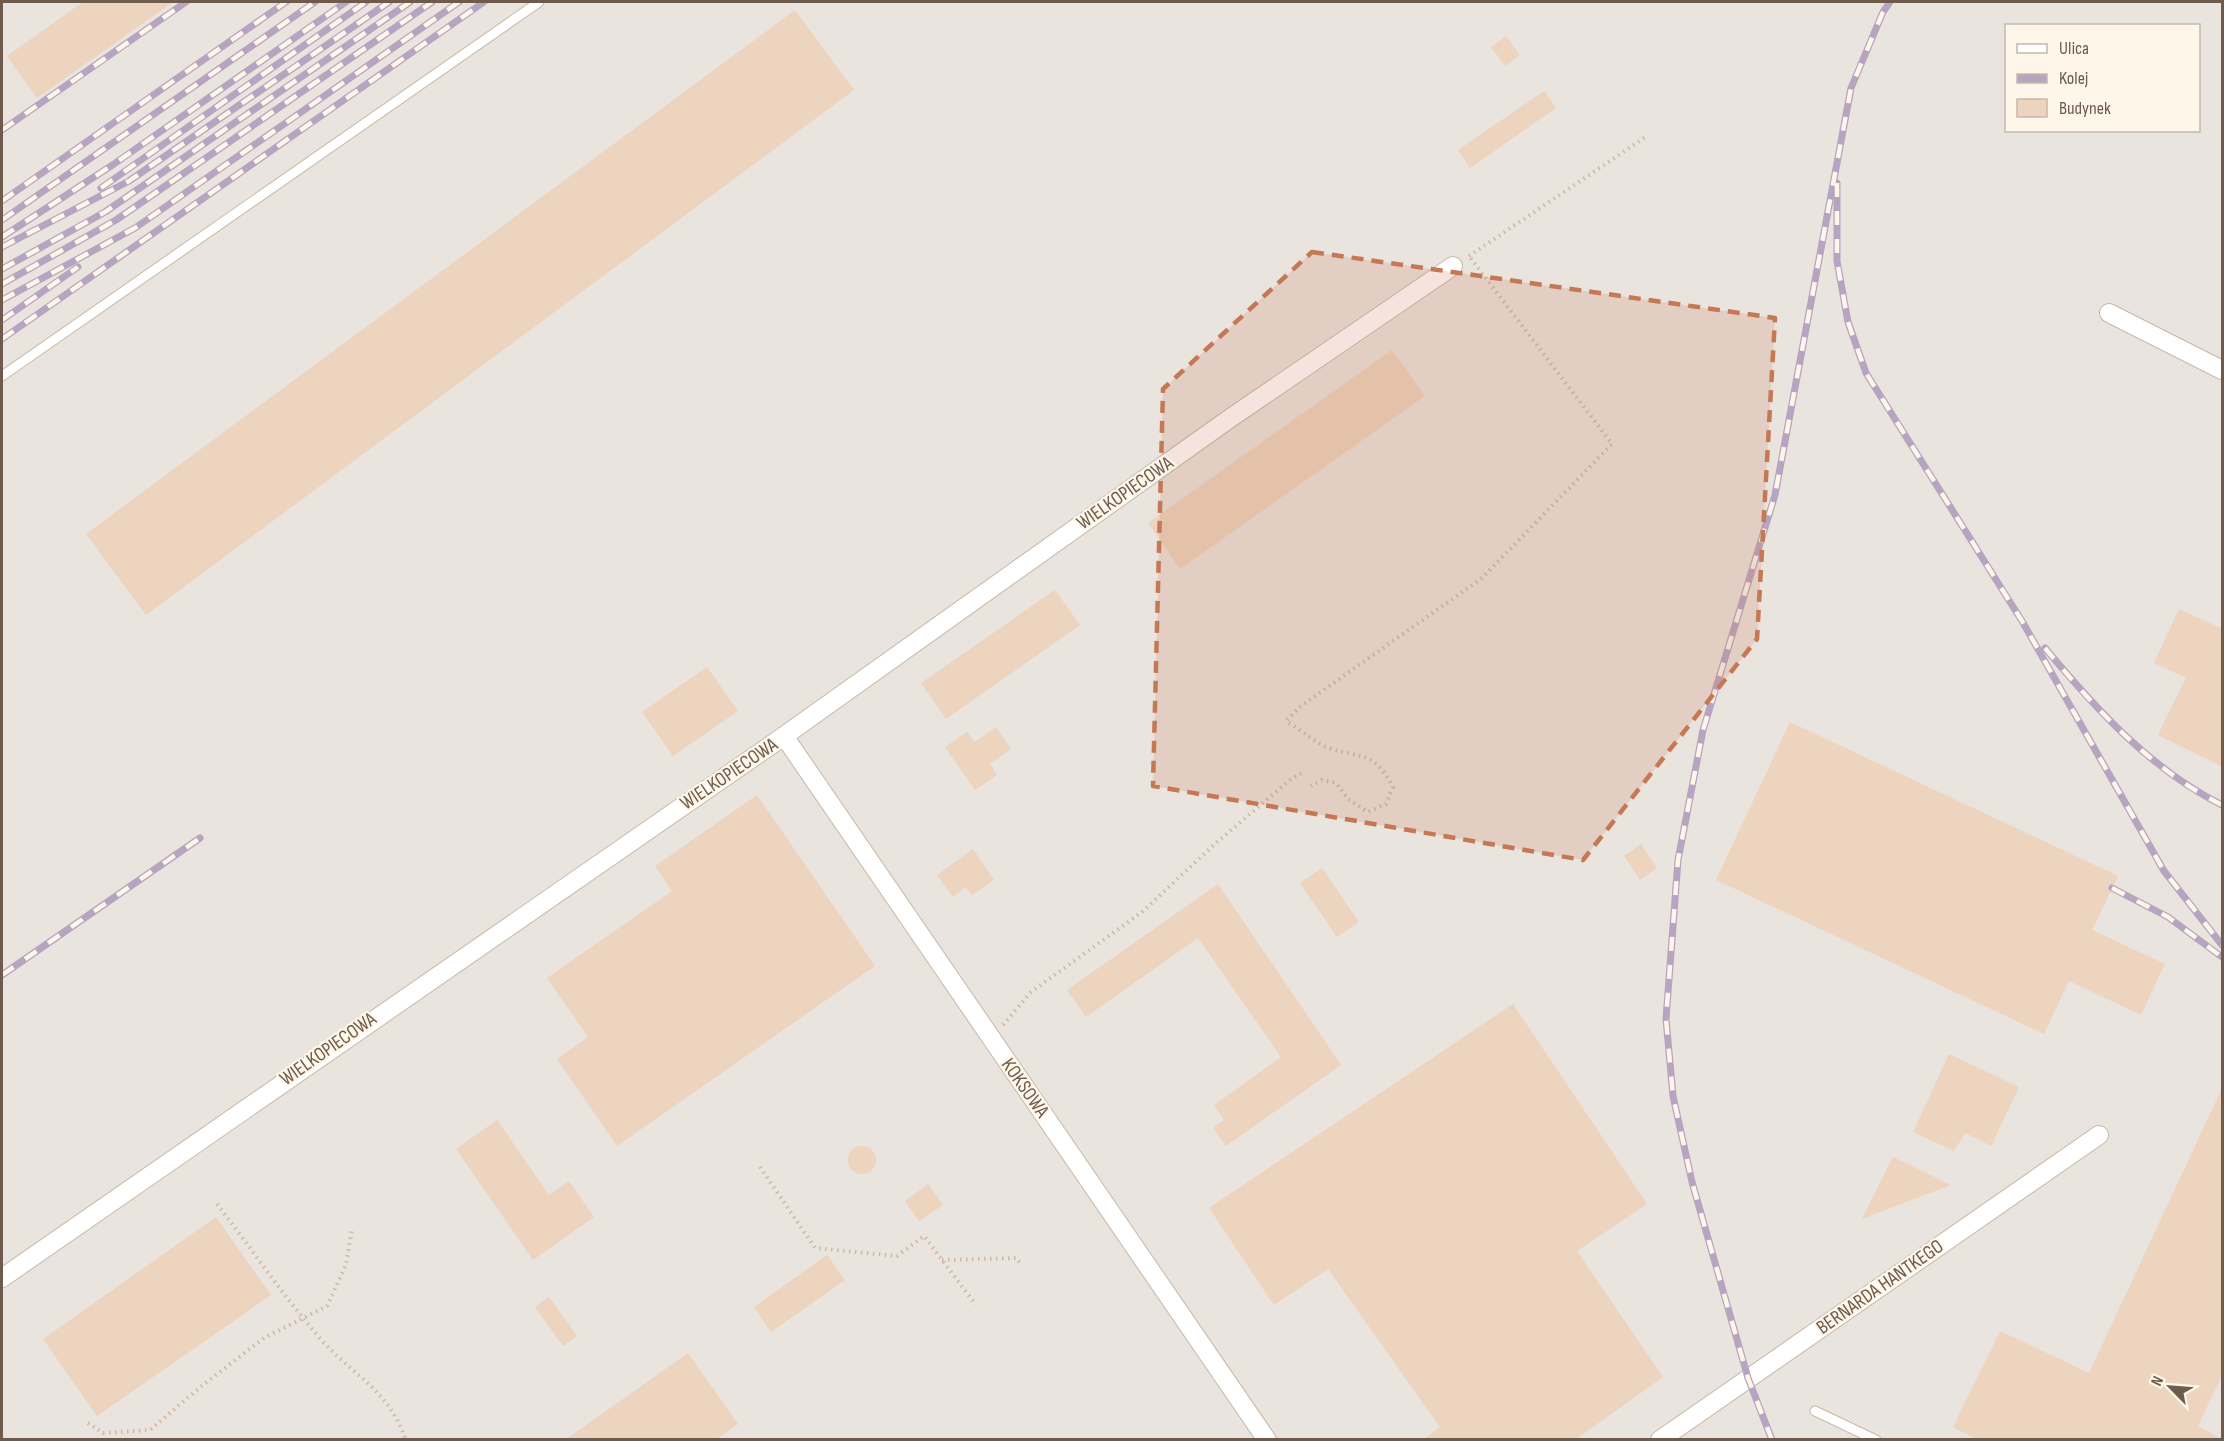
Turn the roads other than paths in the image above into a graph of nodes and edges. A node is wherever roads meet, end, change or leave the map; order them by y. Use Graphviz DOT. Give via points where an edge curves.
graph roads {
  1 [pos="539,2"];
  2 [pos="1453,266"];
  3 [pos="2109,313"];
  4 [pos="2223,370"];
  5 [pos="2,376"];
  6 [pos="784,736"];
  7 [pos="2099,1135"];
  8 [pos="2,1278"];
  9 [pos="1815,1411"];
  10 [pos="1268,1440"];
  11 [pos="1660,1440"];
  12 [pos="1876,1440"];
  1 -- 5 [label="lane"];
  2 -- 6 [label="street, WIELKOPIECOWA" via="1229,419"];
  3 -- 4 [label="street"];
  6 -- 8 [label="street, WIELKOPIECOWA"];
  6 -- 10 [label="street, KOKSOWA"];
  7 -- 11 [label="street, BERNARDA HANTKEGO"];
  9 -- 12 [label="lane"];
}
